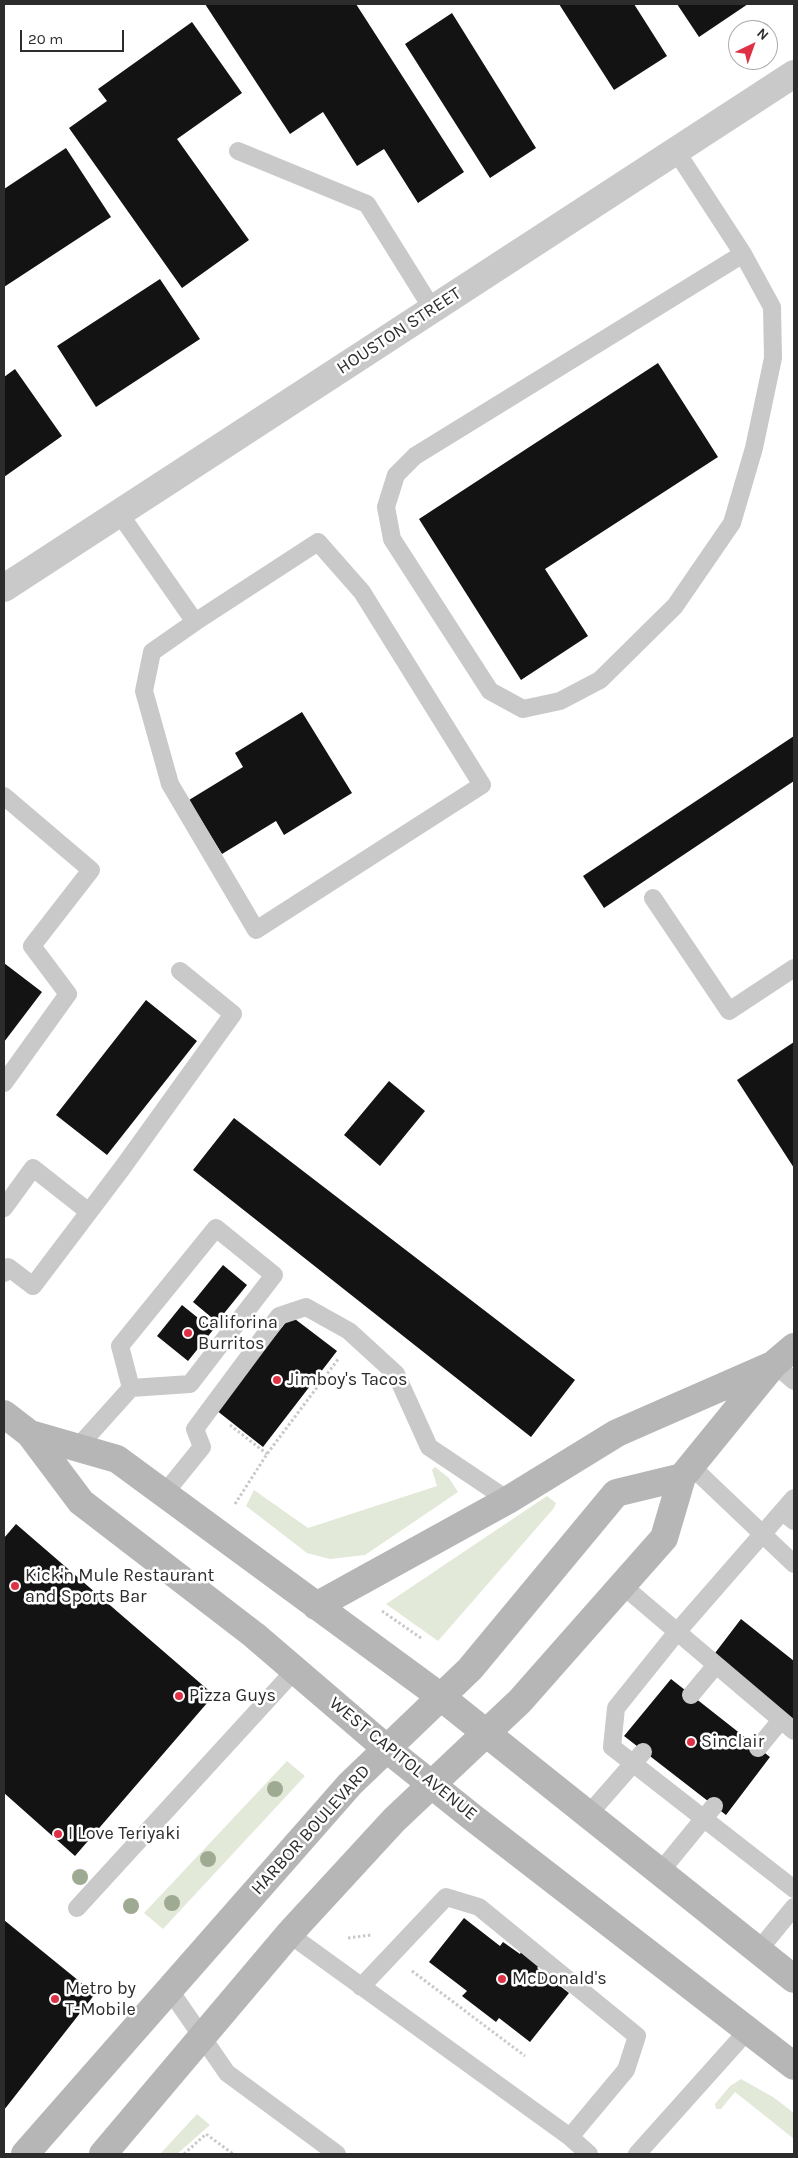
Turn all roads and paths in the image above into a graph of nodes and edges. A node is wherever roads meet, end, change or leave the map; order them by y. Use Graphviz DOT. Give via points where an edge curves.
graph roads {
  1 [pos="794,74"];
  2 [pos="238,151"];
  3 [pos="676,151"];
  4 [pos="743,254"];
  5 [pos="433,310"];
  6 [pos="119,513"];
  7 [pos="4,588"];
  8 [pos="195,622"];
  9 [pos="4,796"];
  10 [pos="653,898"];
  11 [pos="794,968"];
  12 [pos="180,970"];
  13 [pos="4,1083"];
  14 [pos="4,1208"];
  15 [pos="89,1212"];
  16 [pos="5,1268"];
  17 [pos="794,1347"];
  18 [pos="341,1356"];
  19 [pos="774,1364"];
  20 [pos="794,1381"];
  21 [pos="131,1388"];
  22 [pos="4,1414"];
  23 [pos="230,1424"];
  24 [pos="30,1434"];
  25 [pos="77,1448"];
  26 [pos="267,1454"];
  27 [pos="686,1472"];
  28 [pos="164,1494"];
  29 [pos="794,1498"];
  30 [pos="508,1500"];
  31 [pos="235,1504"];
  32 [pos="788,1516"];
  33 [pos="762,1534"];
  34 [pos="794,1564"];
  35 [pos="622,1585"];
  36 [pos="316,1606"];
  37 [pos="382,1611"];
  38 [pos="677,1632"];
  39 [pos="421,1638"];
  40 [pos="716,1665"];
  41 [pos="295,1670"];
  42 [pos="691,1694"];
  43 [pos="441,1697"];
  44 [pos="781,1720"];
  45 [pos="794,1731"];
  46 [pos="486,1734"];
  47 [pos="758,1748"];
  48 [pos="387,1749"];
  49 [pos="638,1758"];
  50 [pos="431,1783"];
  51 [pos="708,1812"];
  52 [pos="588,1816"];
  53 [pos="660,1872"];
  54 [pos="794,1889"];
  55 [pos="794,1907"];
  56 [pos="77,1908"];
  57 [pos="289,1934"];
  58 [pos="758,1951"];
  59 [pos="410,1969"];
  60 [pos="794,1979"];
  61 [pos="361,1987"];
  62 [pos="169,1989"];
  63 [pos="748,2030"];
  64 [pos="203,2036"];
  65 [pos="525,2056"];
  66 [pos="794,2066"];
  67 [pos="570,2137"];
  68 [pos="25,2154"];
  69 [pos="103,2154"];
  70 [pos="184,2154"];
  71 [pos="233,2154"];
  72 [pos="337,2154"];
  73 [pos="589,2154"];
  74 [pos="638,2154"];
  1 -- 3 [label="street, HOUSTON STREET"];
  2 -- 5 [label="lane" via="367,204"];
  3 -- 4 [label="lane"];
  3 -- 5 [label="street, HOUSTON STREET"];
  4 -- 4 [label="lane" via="415,456 396,475 386,507 392,539 490,691 523,709 560,701 600,680 675,606 732,523 754,448 773,358 772,307"];
  5 -- 6 [label="street, HOUSTON STREET"];
  6 -- 7 [label="street, HOUSTON STREET"];
  6 -- 8 [label="lane"];
  8 -- 8 [label="lane" via="318,542 362,592 482,785 256,930 170,784 144,692 152,652"];
  9 -- 13 [label="lane" via="91,870 32,946 68,994"];
  10 -- 11 [label="lane" via="729,1011"];
  12 -- 15 [label="lane" via="233,1014"];
  14 -- 15 [label="lane" via="33,1168"];
  15 -- 16 [label="lane" via="33,1286"];
  17 -- 19 [label="main road"];
  18 -- 26 [label="path"];
  19 -- 20 [label="lane"];
  19 -- 27 [label="main road"];
  19 -- 30 [label="main road" via="617,1433"];
  21 -- 21 [label="lane" via="190,1384 274,1275 216,1228 120,1346"];
  21 -- 25 [label="lane"];
  22 -- 24 [label="main road, WEST CAPITOL AVENUE"];
  23 -- 26 [label="path"];
  24 -- 25 [label="main road, WEST CAPITOL AVENUE"];
  24 -- 41 [label="main road, WEST CAPITOL AVENUE" via="81,1502"];
  25 -- 28 [label="main road, WEST CAPITOL AVENUE" via="117,1459"];
  26 -- 31 [label="path"];
  27 -- 33 [label="lane"];
  27 -- 35 [label="main road" via="664,1538"];
  27 -- 43 [label="main road, HARBOR BOULEVARD" via="616,1493 470,1669"];
  28 -- 30 [label="lane" via="202,1448 196,1429 279,1316 306,1307 350,1331 396,1374 429,1448"];
  28 -- 36 [label="main road, WEST CAPITOL AVENUE"];
  29 -- 32 [label="lane"];
  30 -- 36 [label="main road"];
  32 -- 33 [label="lane"];
  33 -- 34 [label="lane"];
  33 -- 38 [label="lane"];
  35 -- 38 [label="lane"];
  35 -- 46 [label="main road" via="520,1701"];
  36 -- 43 [label="main road, WEST CAPITOL AVENUE"];
  37 -- 39 [label="path"];
  38 -- 40 [label="lane"];
  38 -- 49 [label="lane" via="616,1708 612,1747"];
  40 -- 42 [label="lane"];
  40 -- 44 [label="lane"];
  41 -- 48 [label="main road, WEST CAPITOL AVENUE"];
  41 -- 56 [label="lane"];
  43 -- 46 [label="main road, WEST CAPITOL AVENUE"];
  43 -- 48 [label="main road, HARBOR BOULEVARD"];
  44 -- 45 [label="lane"];
  44 -- 47 [label="lane"];
  46 -- 50 [label="main road"];
  46 -- 52 [label="main road, WEST CAPITOL AVENUE"];
  48 -- 50 [label="main road, WEST CAPITOL AVENUE"];
  48 -- 62 [label="main road, HARBOR BOULEVARD" via="350,1784"];
  49 -- 51 [label="lane"];
  49 -- 52 [label="lane"];
  50 -- 57 [label="main road"];
  50 -- 63 [label="main road, WEST CAPITOL AVENUE"];
  51 -- 53 [label="lane"];
  51 -- 54 [label="lane"];
  52 -- 53 [label="main road, WEST CAPITOL AVENUE"];
  53 -- 58 [label="main road, WEST CAPITOL AVENUE"];
  55 -- 58 [label="lane"];
  57 -- 61 [label="lane"];
  57 -- 64 [label="main road"];
  58 -- 60 [label="main road, WEST CAPITOL AVENUE"];
  59 -- 65 [label="path"];
  61 -- 67 [label="lane"];
  61 -- 67 [label="lane" via="446,1897 479,1907 637,2036 626,2070"];
  62 -- 64 [label="lane"];
  62 -- 68 [label="main road, HARBOR BOULEVARD"];
  63 -- 66 [label="main road, WEST CAPITOL AVENUE"];
  63 -- 74 [label="lane"];
  64 -- 69 [label="main road"];
  64 -- 72 [label="lane" via="227,2074"];
  67 -- 73 [label="lane"];
  70 -- 71 [label="path" via="206,2134"];
}
